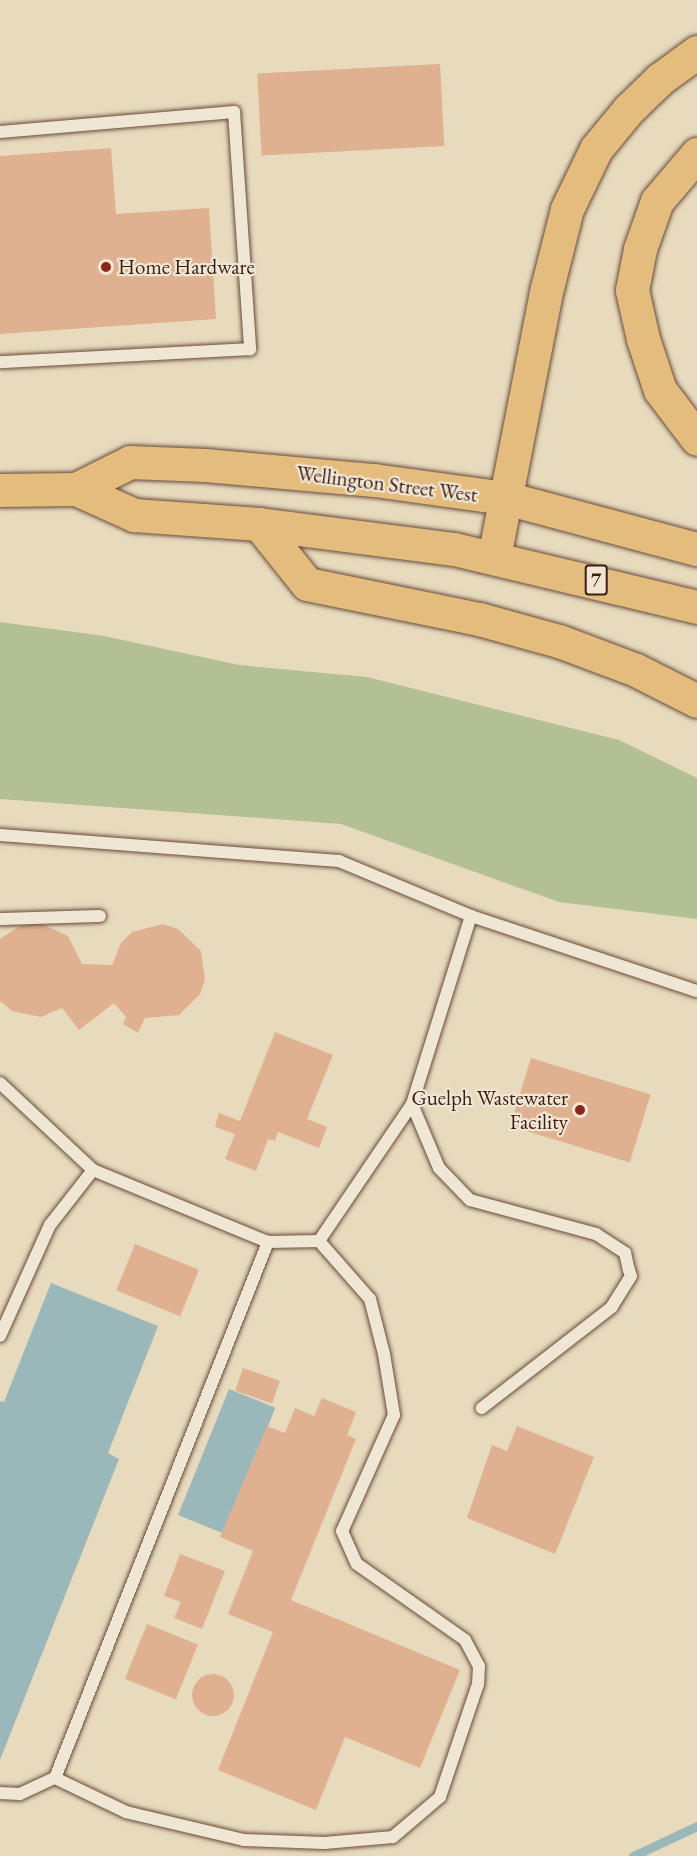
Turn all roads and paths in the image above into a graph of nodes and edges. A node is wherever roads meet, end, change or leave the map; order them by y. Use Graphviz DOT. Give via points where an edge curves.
graph roads {
  1 [pos="697,52"];
  2 [pos="0,132"];
  3 [pos="697,154"];
  4 [pos="0,362"];
  5 [pos="697,439"];
  6 [pos="76,489"];
  7 [pos="0,490"];
  8 [pos="506,498"];
  9 [pos="259,524"];
  10 [pos="697,549"];
  11 [pos="494,557"];
  12 [pos="697,607"];
  13 [pos="697,701"];
  14 [pos="0,835"];
  15 [pos="100,916"];
  16 [pos="471,916"];
  17 [pos="0,919"];
  18 [pos="697,991"];
  19 [pos="0,1083"];
  20 [pos="412,1104"];
  21 [pos="93,1170"];
  22 [pos="319,1241"];
  23 [pos="268,1242"];
  24 [pos="0,1335"];
  25 [pos="482,1408"];
  26 [pos="55,1778"];
  27 [pos="0,1793"];
  1 -- 8 [label="main road" via="660,78 628,110 596,149 567,209 547,288"];
  2 -- 4 [label="lane" via="234,112 250,349"];
  3 -- 5 [label="main road" via="657,201 640,249 632,290 660,390"];
  6 -- 7 [label="main road, Wellington Street West"];
  6 -- 8 [label="main road, Wellington Street West" via="130,462 374,480"];
  6 -- 9 [label="main road, Wellington Street West" via="134,515"];
  8 -- 10 [label="main road, Wellington Street West"];
  8 -- 11 [label="main road"];
  9 -- 11 [label="main road, Wellington Street West"];
  9 -- 13 [label="main road" via="307,584 479,619 559,641 636,670"];
  11 -- 12 [label="main road, Wellington Street West / 7"];
  14 -- 16 [label="lane" via="339,861"];
  15 -- 17 [label="lane"];
  16 -- 18 [label="lane"];
  16 -- 20 [label="lane"];
  19 -- 21 [label="lane"];
  20 -- 22 [label="lane"];
  20 -- 25 [label="lane" via="439,1168 470,1200 596,1234 625,1253 631,1276 612,1307"];
  21 -- 23 [label="lane"];
  21 -- 24 [label="lane" via="50,1225"];
  22 -- 23 [label="lane"];
  22 -- 26 [label="lane" via="370,1299 394,1415 342,1531 357,1564 465,1640 479,1666 478,1684 440,1797 393,1837 324,1842 244,1840 126,1812"];
  23 -- 26 [label="lane"];
  26 -- 27 [label="lane" via="20,1794"];
}
